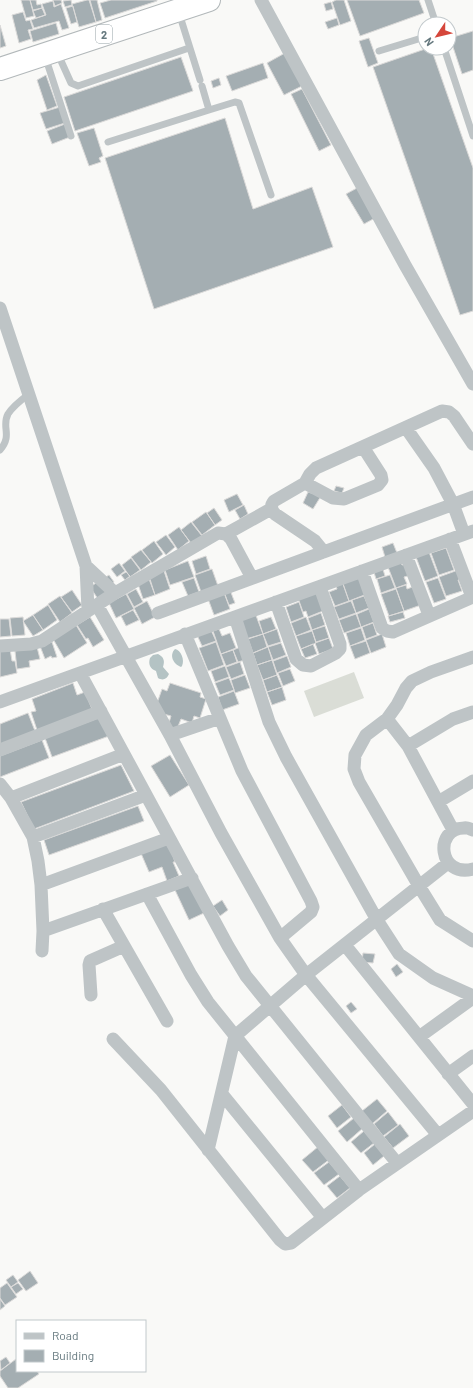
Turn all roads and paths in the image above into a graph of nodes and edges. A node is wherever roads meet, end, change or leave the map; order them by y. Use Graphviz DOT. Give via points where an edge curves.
graph roads {
  1 [pos="209,0"];
  2 [pos="261,0"];
  3 [pos="428,0"];
  4 [pos="178,11"];
  5 [pos="433,16"];
  6 [pos="417,39"];
  7 [pos="189,48"];
  8 [pos="379,51"];
  9 [pos="50,52"];
  10 [pos="447,56"];
  11 [pos="0,69"];
  12 [pos="209,110"];
  13 [pos="71,136"];
  14 [pos="473,136"];
  15 [pos="108,142"];
  16 [pos="271,195"];
  17 [pos="0,308"];
  18 [pos="473,384"];
  19 [pos="29,394"];
  20 [pos="406,428"];
  21 [pos="473,444"];
  22 [pos="364,447"];
  23 [pos="0,450"];
  24 [pos="305,482"];
  25 [pos="473,497"];
  26 [pos="453,504"];
  27 [pos="272,509"];
  28 [pos="469,532"];
  29 [pos="226,534"];
  30 [pos="450,539"];
  31 [pos="324,552"];
  32 [pos="406,555"];
  33 [pos="86,566"];
  34 [pos="362,571"];
  35 [pos="252,578"];
  36 [pos="320,586"];
  37 [pos="115,593"];
  38 [pos="473,597"];
  39 [pos="276,602"];
  40 [pos="93,607"];
  41 [pos="158,613"];
  42 [pos="429,615"];
  43 [pos="235,617"];
  44 [pos="185,634"];
  45 [pos="0,646"];
  46 [pos="126,657"];
  47 [pos="473,657"];
  48 [pos="80,673"];
  49 [pos="0,702"];
  50 [pos="101,712"];
  51 [pos="473,712"];
  52 [pos="220,718"];
  53 [pos="387,719"];
  54 [pos="170,735"];
  55 [pos="408,746"];
  56 [pos="0,750"];
  57 [pos="124,754"];
  58 [pos="473,781"];
  59 [pos="0,784"];
  60 [pos="146,796"];
  61 [pos="11,798"];
  62 [pos="438,802"];
  63 [pos="453,830"];
  64 [pos="473,830"];
  65 [pos="33,837"];
  66 [pos="169,838"];
  67 [pos="448,863"];
  68 [pos="473,870"];
  69 [pos="192,878"];
  70 [pos="41,885"];
  71 [pos="419,886"];
  72 [pos="147,894"];
  73 [pos="103,909"];
  74 [pos="377,920"];
  75 [pos="42,931"];
  76 [pos="280,938"];
  77 [pos="473,941"];
  78 [pos="345,945"];
  79 [pos="124,946"];
  80 [pos="42,951"];
  81 [pos="306,975"];
  82 [pos="91,995"];
  83 [pos="473,997"];
  84 [pos="270,1005"];
  85 [pos="167,1021"];
  86 [pos="235,1036"];
  87 [pos="419,1037"];
  88 [pos="113,1039"];
  89 [pos="473,1056"];
  90 [pos="448,1074"];
  91 [pos="222,1094"];
  92 [pos="473,1104"];
  93 [pos="473,1111"];
  94 [pos="438,1135"];
  95 [pos="208,1150"];
  96 [pos="397,1163"];
  97 [pos="359,1190"];
  98 [pos="323,1218"];
  1 -- 4 [label="highway, 2"];
  2 -- 18 [label="street" via="405,265"];
  3 -- 5 [label="lane"];
  4 -- 7 [label="lane"];
  4 -- 9 [label="highway, 2"];
  6 -- 8 [label="lane"];
  7 -- 9 [label="lane" via="78,86 71,83"];
  7 -- 12 [label="lane"];
  9 -- 11 [label="highway, 2"];
  9 -- 13 [label="lane"];
  10 -- 14 [label="lane"];
  12 -- 15 [label="lane"];
  12 -- 16 [label="lane" via="239,103"];
  17 -- 19 [label="street"];
  19 -- 23 [label="lane" via="14,406 7,416 7,436"];
  19 -- 33 [label="street"];
  20 -- 21 [label="street" via="442,412 449,412"];
  20 -- 22 [label="street"];
  20 -- 26 [label="street" via="434,468"];
  22 -- 24 [label="street" via="316,468"];
  22 -- 24 [label="street" via="381,475 382,480 378,485 344,499 333,498"];
  24 -- 27 [label="street" via="274,501"];
  25 -- 26 [label="street"];
  26 -- 28 [label="street"];
  26 -- 31 [label="street"];
  27 -- 29 [label="street"];
  27 -- 31 [label="street" via="275,514 315,541"];
  28 -- 30 [label="street"];
  29 -- 35 [label="street"];
  29 -- 37 [label="street" via="218,533"];
  30 -- 32 [label="street"];
  30 -- 38 [label="street"];
  31 -- 35 [label="street"];
  32 -- 34 [label="street"];
  32 -- 42 [label="street"];
  33 -- 37 [label="street"];
  33 -- 40 [label="street"];
  34 -- 36 [label="street"];
  34 -- 42 [label="street" via="382,628 387,632 393,632"];
  35 -- 41 [label="street"];
  36 -- 39 [label="street"];
  36 -- 39 [label="street" via="340,650 311,666 303,665 296,659"];
  37 -- 40 [label="street"];
  38 -- 42 [label="street"];
  39 -- 43 [label="street"];
  40 -- 45 [label="street" via="42,641"];
  40 -- 46 [label="street"];
  43 -- 44 [label="street"];
  43 -- 74 [label="street" via="269,722"];
  44 -- 46 [label="street"];
  44 -- 52 [label="street"];
  46 -- 48 [label="street"];
  46 -- 54 [label="street"];
  47 -- 53 [label="street" via="412,681"];
  48 -- 49 [label="street"];
  48 -- 50 [label="street"];
  50 -- 56 [label="street"];
  50 -- 57 [label="street"];
  51 -- 55 [label="street" via="452,719"];
  52 -- 54 [label="street"];
  52 -- 76 [label="street" via="242,771 313,907 311,912"];
  53 -- 55 [label="street"];
  53 -- 71 [label="street" via="366,735 355,755 354,769"];
  54 -- 76 [label="street"];
  55 -- 62 [label="street"];
  57 -- 60 [label="street"];
  57 -- 61 [label="street"];
  58 -- 62 [label="street"];
  59 -- 61 [label="street"];
  60 -- 65 [label="street"];
  60 -- 66 [label="street"];
  61 -- 65 [label="street"];
  62 -- 63 [label="street"];
  63 -- 64 [label="street" via="464,827"];
  63 -- 67 [label="street" via="445,839 443,852"];
  65 -- 70 [label="street"];
  66 -- 69 [label="street"];
  66 -- 70 [label="street"];
  67 -- 68 [label="street" via="458,870"];
  67 -- 71 [label="street"];
  69 -- 72 [label="street"];
  69 -- 84 [label="street" via="246,976"];
  70 -- 75 [label="street"];
  71 -- 74 [label="street"];
  71 -- 77 [label="street" via="440,920"];
  72 -- 73 [label="street"];
  72 -- 86 [label="street" via="191,975 208,1002"];
  73 -- 75 [label="street"];
  73 -- 79 [label="street"];
  74 -- 78 [label="street"];
  74 -- 83 [label="street" via="399,954 433,978"];
  75 -- 80 [label="street"];
  76 -- 81 [label="street"];
  78 -- 81 [label="street"];
  78 -- 87 [label="street"];
  79 -- 82 [label="street" via="90,961"];
  79 -- 85 [label="street"];
  81 -- 84 [label="street"];
  81 -- 94 [label="street"];
  83 -- 87 [label="street"];
  84 -- 86 [label="street"];
  84 -- 96 [label="street"];
  86 -- 91 [label="street"];
  86 -- 97 [label="street"];
  87 -- 90 [label="street"];
  88 -- 95 [label="street" via="161,1090"];
  89 -- 90 [label="street"];
  90 -- 92 [label="street"];
  91 -- 95 [label="street"];
  91 -- 98 [label="street"];
  93 -- 94 [label="street"];
  94 -- 96 [label="street"];
  95 -- 98 [label="street" via="285,1244 291,1243"];
  96 -- 97 [label="street"];
  97 -- 98 [label="street"];
}
